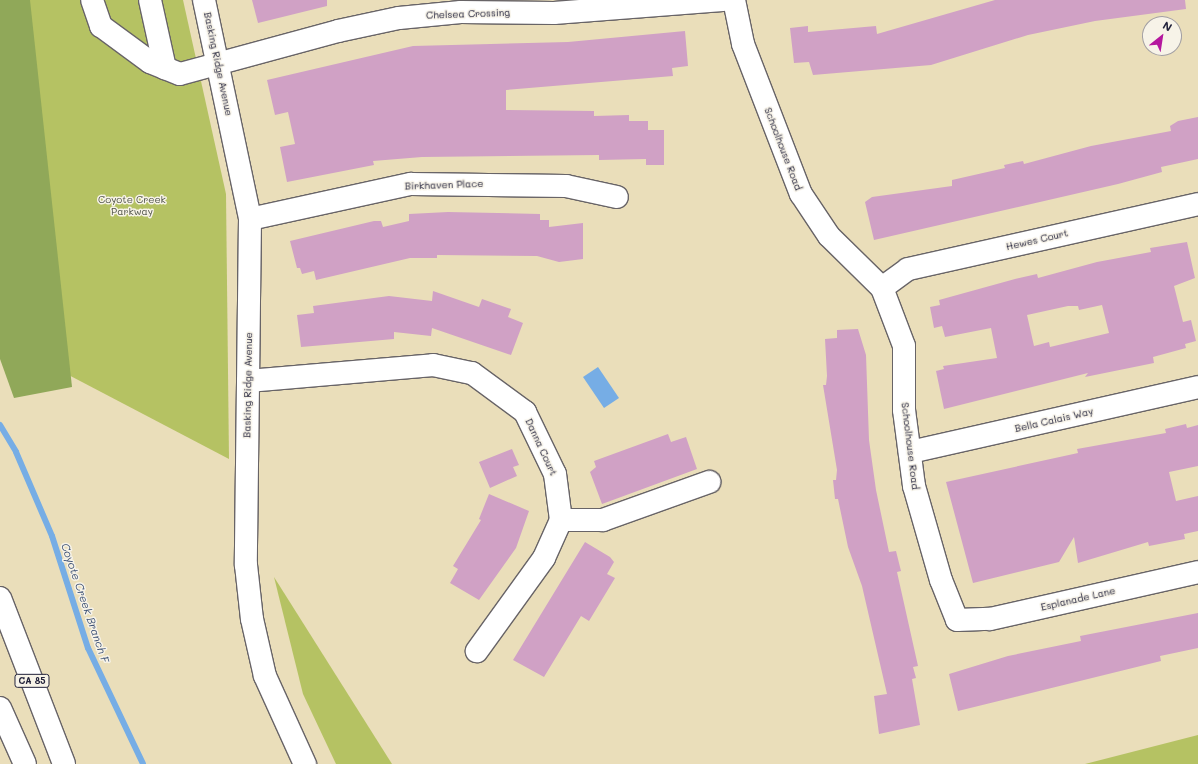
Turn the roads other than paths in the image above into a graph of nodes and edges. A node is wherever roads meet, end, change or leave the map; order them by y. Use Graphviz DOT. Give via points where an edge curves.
graph roads {
  1 [pos="92,0"];
  2 [pos="150,0"];
  3 [pos="204,0"];
  4 [pos="723,0"];
  5 [pos="734,0"];
  6 [pos="218,62"];
  7 [pos="165,68"];
  8 [pos="617,197"];
  9 [pos="1198,204"];
  10 [pos="250,220"];
  11 [pos="882,288"];
  12 [pos="248,381"];
  13 [pos="1198,387"];
  14 [pos="910,452"];
  15 [pos="709,482"];
  16 [pos="561,520"];
  17 [pos="1198,572"];
  18 [pos="0,598"];
  19 [pos="957,620"];
  20 [pos="477,651"];
  21 [pos="0,708"];
  22 [pos="25,764"];
  23 [pos="64,764"];
  24 [pos="305,764"];
  1 -- 7 [label="main road, Chelsea Crossing" via="101,26"];
  2 -- 7 [label="main road"];
  3 -- 6 [label="main road, Basking Ridge Avenue"];
  4 -- 6 [label="main road, Chelsea Crossing" via="554,13 429,14 338,31"];
  5 -- 11 [label="main road, Schoolhouse Road" via="743,44 801,194 829,236"];
  6 -- 7 [label="main road, Chelsea Crossing" via="180,74"];
  6 -- 10 [label="main road, Basking Ridge Avenue"];
  8 -- 10 [label="main road, Birkhaven Place" via="566,186 411,184"];
  9 -- 11 [label="main road, Hewes Court" via="908,269"];
  10 -- 12 [label="main road, Basking Ridge Avenue"];
  11 -- 14 [label="main road, Schoolhouse Road" via="904,346 904,410"];
  12 -- 16 [label="main road, Danna Court" via="433,365 472,373 525,412 555,474"];
  12 -- 24 [label="main road, Basking Ridge Avenue" via="246,565 252,619 266,676"];
  13 -- 14 [label="main road, Bella Calais Way"];
  14 -- 19 [label="main road, Schoolhouse Road" via="914,486 941,580"];
  15 -- 16 [label="main road" via="604,520"];
  16 -- 20 [label="main road" via="544,558"];
  17 -- 19 [label="main road, Esplanade Lane" via="990,618"];
  18 -- 23 [label="main road, CA 85"];
  21 -- 22 [label="main road"];
}
